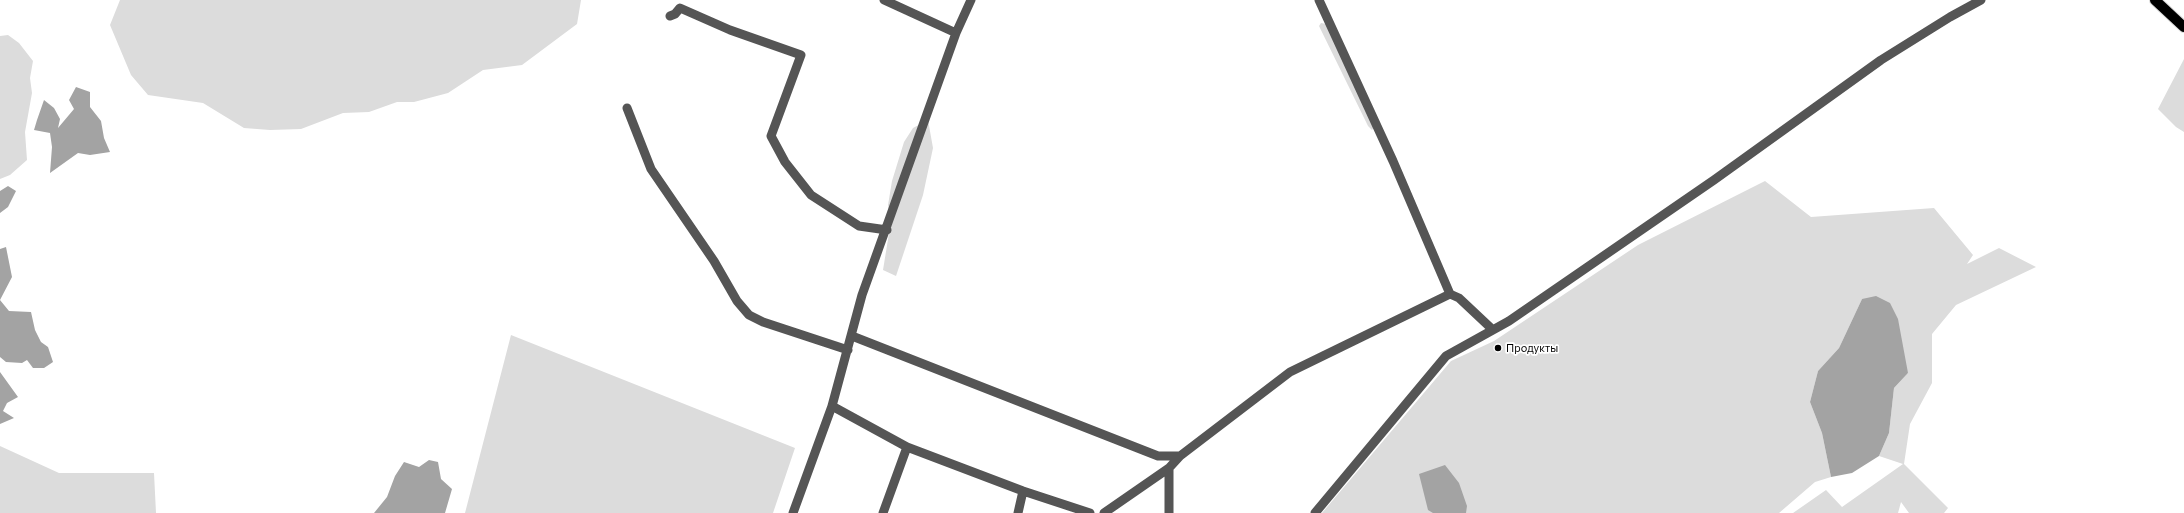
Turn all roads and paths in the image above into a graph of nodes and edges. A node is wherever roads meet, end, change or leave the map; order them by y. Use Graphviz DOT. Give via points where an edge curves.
graph roads {
  1 [pos="884,0"];
  2 [pos="971,0"];
  3 [pos="1318,0"];
  4 [pos="1981,0"];
  5 [pos="2155,0"];
  6 [pos="670,16"];
  7 [pos="2184,27"];
  8 [pos="956,33"];
  9 [pos="627,108"];
  10 [pos="887,230"];
  11 [pos="1450,294"];
  12 [pos="1494,330"];
  13 [pos="852,336"];
  14 [pos="848,350"];
  15 [pos="832,406"];
  16 [pos="907,447"];
  17 [pos="1180,456"];
  18 [pos="1169,468"];
  19 [pos="1022,491"];
  20 [pos="793,513"];
  21 [pos="883,513"];
  22 [pos="1018,513"];
  23 [pos="1090,513"];
  24 [pos="1104,513"];
  25 [pos="1169,513"];
  26 [pos="1315,513"];
  1 -- 8 [label="street"];
  2 -- 8 [label="street"];
  3 -- 11 [label="street" via="1393,161"];
  4 -- 12 [label="street" via="1881,60 1714,180"];
  5 -- 7 [label="main road"];
  6 -- 10 [label="street" via="680,8 730,30 801,55 771,136 785,162 811,195 859,226"];
  8 -- 10 [label="street"];
  9 -- 14 [label="street" via="651,169 710,255 737,301 749,315"];
  10 -- 13 [label="street" via="862,295"];
  11 -- 12 [label="street" via="1460,298"];
  11 -- 17 [label="street" via="1290,372"];
  12 -- 26 [label="street" via="1446,356"];
  13 -- 14 [label="street"];
  13 -- 17 [label="street" via="1158,456"];
  14 -- 15 [label="street"];
  15 -- 16 [label="street"];
  15 -- 20 [label="street"];
  16 -- 19 [label="street"];
  16 -- 21 [label="street"];
  17 -- 18 [label="street"];
  18 -- 24 [label="street"];
  18 -- 25 [label="street"];
  19 -- 22 [label="street"];
  19 -- 23 [label="street"];
}
